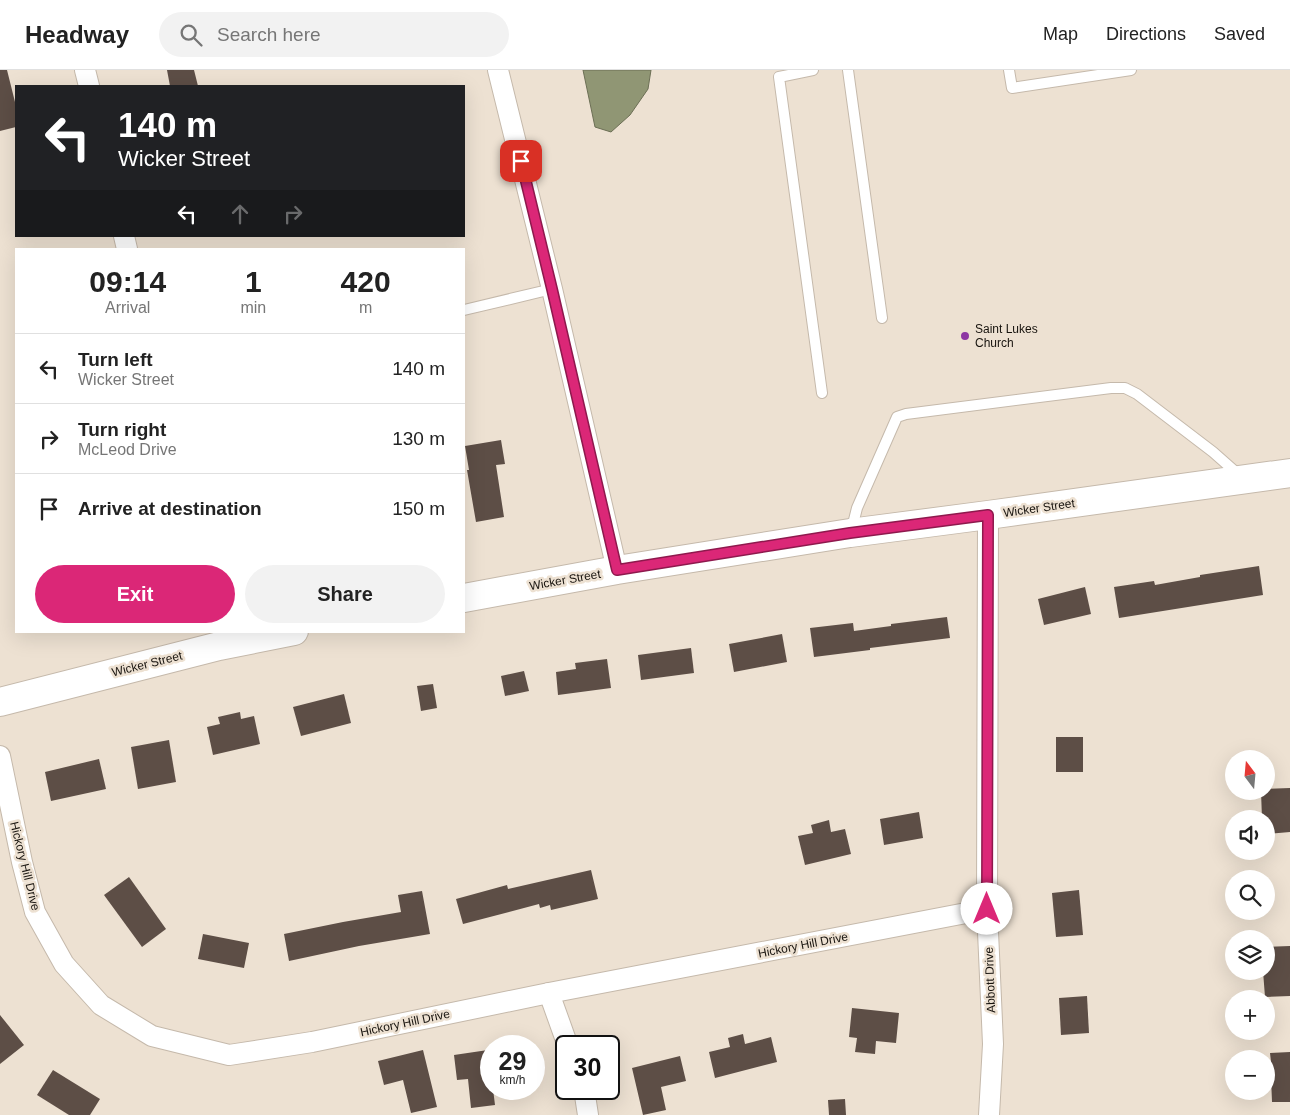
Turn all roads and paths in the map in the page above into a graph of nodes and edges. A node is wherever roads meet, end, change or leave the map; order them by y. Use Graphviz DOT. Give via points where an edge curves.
graph roads {
  1 [pos="84,70"];
  2 [pos="498,70"];
  3 [pos="814,70"];
  4 [pos="848,70"];
  5 [pos="1009,70"];
  6 [pos="1131,70"];
  7 [pos="88,85"];
  8 [pos="552,289"];
  9 [pos="465,310"];
  10 [pos="882,318"];
  11 [pos="822,393"];
  12 [pos="1290,473"];
  13 [pos="1244,480"];
  14 [pos="988,515"];
  15 [pos="850,533"];
  16 [pos="617,570"];
  17 [pos="465,598"];
  18 [pos="272,633"];
  19 [pos="218,638"];
  20 [pos="0,702"];
  21 [pos="0,756"];
  22 [pos="987,909"];
  23 [pos="549,993"];
  24 [pos="564,1035"];
  25 [pos="586,1100"];
  26 [pos="588,1115"];
  27 [pos="989,1115"];
  1 -- 7 [label="street"];
  2 -- 8 [label="street"];
  3 -- 11 [label="lane" via="779,77"];
  4 -- 10 [label="lane"];
  5 -- 6 [label="lane" via="1012,88"];
  8 -- 9 [label="lane"];
  8 -- 16 [label="street"];
  12 -- 13 [label="main road, Wicker Street"];
  13 -- 14 [label="main road, Wicker Street"];
  13 -- 15 [label="lane" via="1159,410 1125,388 906,414 897,417 857,508"];
  14 -- 15 [label="main road, Wicker Street"];
  14 -- 22 [label="street, Abbott Drive"];
  15 -- 16 [label="main road, Wicker Street"];
  16 -- 17 [label="main road, Wicker Street"];
  18 -- 19 [label="main road, Wicker Street"];
  19 -- 20 [label="main road, Wicker Street"];
  21 -- 23 [label="street, Hickory Hill Drive" via="35,912 64,964 100,1005 152,1036 229,1055 312,1042"];
  22 -- 23 [label="street, Hickory Hill Drive"];
  22 -- 27 [label="street, Abbott Drive" via="993,1044"];
  23 -- 24 [label="street"];
  25 -- 26 [label="street"];
}
